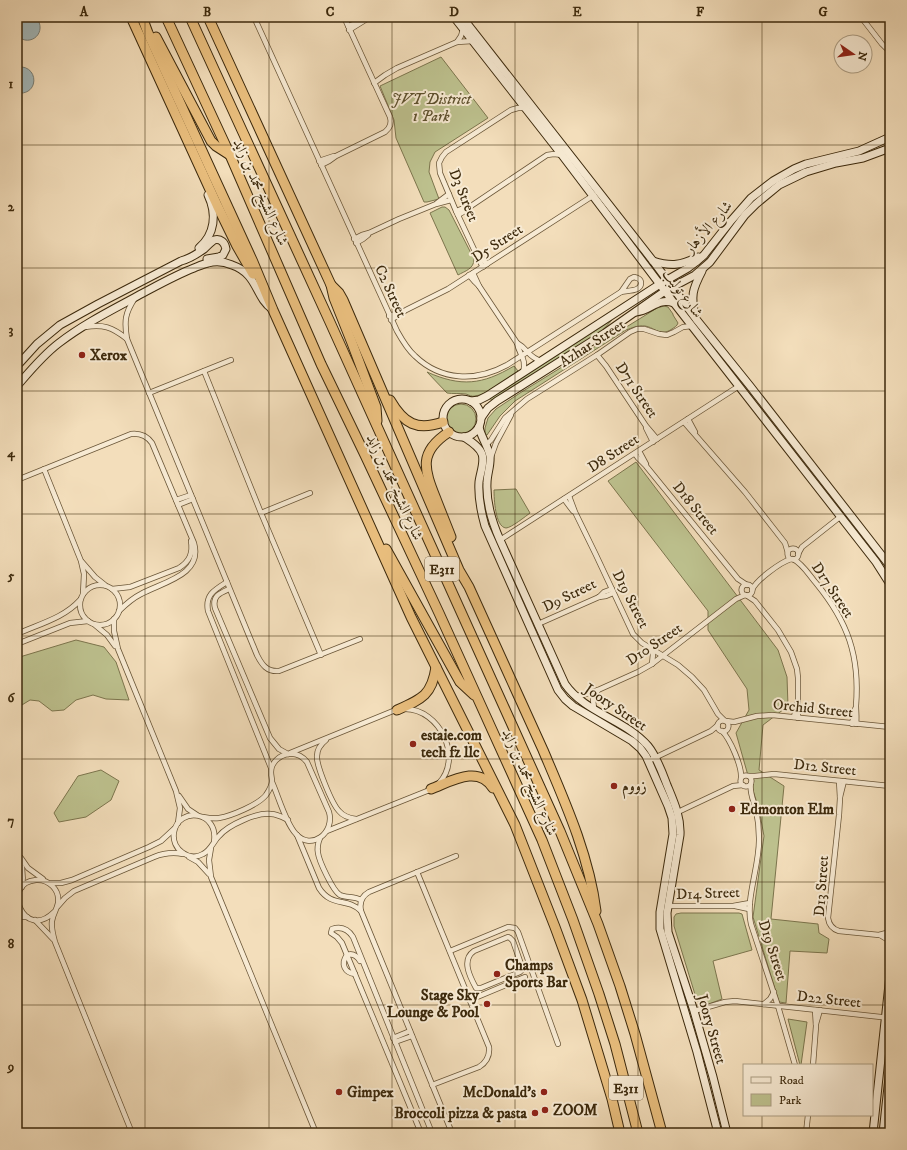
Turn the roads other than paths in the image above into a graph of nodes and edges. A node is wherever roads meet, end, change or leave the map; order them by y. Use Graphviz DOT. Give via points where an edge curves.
graph roads {
  1 [pos="132,17"];
  2 [pos="143,17"];
  3 [pos="166,17"];
  4 [pos="190,17"];
  5 [pos="208,17"];
  6 [pos="254,17"];
  7 [pos="344,17"];
  8 [pos="370,17"];
  9 [pos="454,17"];
  10 [pos="462,17"];
  11 [pos="861,17"];
  12 [pos="348,28"];
  13 [pos="463,29"];
  14 [pos="473,41"];
  15 [pos="457,42"];
  16 [pos="890,52"];
  17 [pos="373,81"];
  18 [pos="516,96"];
  19 [pos="526,109"];
  20 [pos="511,110"];
  21 [pos="890,137"];
  22 [pos="552,142"];
  23 [pos="890,148"];
  24 [pos="547,155"];
  25 [pos="562,155"];
  26 [pos="230,156"];
  27 [pos="320,163"];
  28 [pos="201,170"];
  29 [pos="449,194"];
  30 [pos="596,194"];
  31 [pos="451,200"];
  32 [pos="436,204"];
  33 [pos="457,213"];
  34 [pos="355,241"];
  35 [pos="704,255"];
  36 [pos="181,261"];
  37 [pos="653,261"];
  38 [pos="485,265"];
  39 [pos="703,268"];
  40 [pos="184,271"];
  41 [pos="471,274"];
  42 [pos="668,280"];
  43 [pos="660,284"];
  44 [pos="331,285"];
  45 [pos="672,287"];
  46 [pos="665,291"];
  47 [pos="621,292"];
  48 [pos="136,297"];
  49 [pos="268,298"];
  50 [pos="674,303"];
  51 [pos="273,310"];
  52 [pos="634,312"];
  53 [pos="390,318"];
  54 [pos="696,318"];
  55 [pos="692,326"];
  56 [pos="79,328"];
  57 [pos="127,339"];
  58 [pos="525,354"];
  59 [pos="599,354"];
  60 [pos="231,360"];
  61 [pos="368,361"];
  62 [pos="541,361"];
  63 [pos="17,366"];
  64 [pos="204,371"];
  65 [pos="523,373"];
  66 [pos="17,386"];
  67 [pos="739,386"];
  68 [pos="149,393"];
  69 [pos="471,401"];
  70 [pos="768,409"];
  71 [pos="512,412"];
  72 [pos="481,418"];
  73 [pos="686,420"];
  74 [pos="443,422"];
  75 [pos="377,427"];
  76 [pos="478,427"];
  77 [pos="449,432"];
  78 [pos="464,437"];
  79 [pos="655,441"];
  80 [pos="486,445"];
  81 [pos="637,452"];
  82 [pos="490,460"];
  83 [pos="44,469"];
  84 [pos="483,476"];
  85 [pos="17,480"];
  86 [pos="310,493"];
  87 [pos="192,497"];
  88 [pos="567,497"];
  89 [pos="177,503"];
  90 [pos="261,513"];
  91 [pos="482,515"];
  92 [pos="840,517"];
  93 [pos="374,534"];
  94 [pos="191,538"];
  95 [pos="500,540"];
  96 [pos="870,540"];
  97 [pos="785,543"];
  98 [pos="802,547"];
  99 [pos="794,548"];
  100 [pos="788,553"];
  101 [pos="798,554"];
  102 [pos="792,559"];
  103 [pos="81,561"];
  104 [pos="782,562"];
  105 [pos="801,564"];
  106 [pos="890,566"];
  107 [pos="738,580"];
  108 [pos="227,582"];
  109 [pos="756,583"];
  110 [pos="890,584"];
  111 [pos="747,585"];
  112 [pos="106,586"];
  113 [pos="469,587"];
  114 [pos="112,589"];
  115 [pos="230,589"];
  116 [pos="741,589"];
  117 [pos="612,591"];
  118 [pos="752,591"];
  119 [pos="83,594"];
  120 [pos="746,595"];
  121 [pos="736,598"];
  122 [pos="80,600"];
  123 [pos="754,601"];
  124 [pos="519,602"];
  125 [pos="119,611"];
  126 [pos="114,619"];
  127 [pos="88,621"];
  128 [pos="94,624"];
  129 [pos="538,624"];
  130 [pos="17,634"];
  131 [pos="360,639"];
  132 [pos="17,644"];
  133 [pos="118,648"];
  134 [pos="651,648"];
  135 [pos="321,655"];
  136 [pos="663,656"];
  137 [pos="652,664"];
  138 [pos="436,668"];
  139 [pos="598,690"];
  140 [pos="575,696"];
  141 [pos="477,697"];
  142 [pos="594,709"];
  143 [pos="397,710"];
  144 [pos="718,714"];
  145 [pos="796,718"];
  146 [pos="726,721"];
  147 [pos="734,722"];
  148 [pos="718,724"];
  149 [pos="854,724"];
  150 [pos="890,727"];
  151 [pos="728,728"];
  152 [pos="711,731"];
  153 [pos="721,731"];
  154 [pos="327,738"];
  155 [pos="728,738"];
  156 [pos="289,754"];
  157 [pos="656,758"];
  158 [pos="648,761"];
  159 [pos="272,768"];
  160 [pos="741,768"];
  161 [pos="748,776"];
  162 [pos="757,776"];
  163 [pos="741,778"];
  164 [pos="842,781"];
  165 [pos="272,782"];
  166 [pos="751,783"];
  167 [pos="743,785"];
  168 [pos="733,786"];
  169 [pos="890,786"];
  170 [pos="431,789"];
  171 [pos="176,791"];
  172 [pos="751,794"];
  173 [pos="678,812"];
  174 [pos="197,816"];
  175 [pos="203,817"];
  176 [pos="358,818"];
  177 [pos="288,820"];
  178 [pos="177,825"];
  179 [pos="515,825"];
  180 [pos="327,831"];
  181 [pos="297,835"];
  182 [pos="320,838"];
  183 [pos="214,842"];
  184 [pos="211,848"];
  185 [pos="17,850"];
  186 [pos="185,855"];
  187 [pos="456,856"];
  188 [pos="20,857"];
  189 [pos="417,872"];
  190 [pos="211,877"];
  191 [pos="44,880"];
  192 [pos="50,883"];
  193 [pos="19,891"];
  194 [pos="361,900"];
  195 [pos="668,906"];
  196 [pos="750,906"];
  197 [pos="57,907"];
  198 [pos="361,911"];
  199 [pos="54,912"];
  200 [pos="17,917"];
  201 [pos="27,917"];
  202 [pos="35,920"];
  203 [pos="598,924"];
  204 [pos="890,932"];
  205 [pos="879,935"];
  206 [pos="890,940"];
  207 [pos="55,942"];
  208 [pos="450,951"];
  209 [pos="347,955"];
  210 [pos="365,967"];
  211 [pos="890,975"];
  212 [pos="524,977"];
  213 [pos="477,989"];
  214 [pos="679,990"];
  215 [pos="774,992"];
  216 [pos="467,994"];
  217 [pos="470,1000"];
  218 [pos="764,1004"];
  219 [pos="778,1006"];
  220 [pos="818,1010"];
  221 [pos="694,1011"];
  222 [pos="888,1017"];
  223 [pos="411,1033"];
  224 [pos="394,1040"];
  225 [pos="558,1044"];
  226 [pos="795,1064"];
  227 [pos="813,1064"];
  228 [pos="890,1068"];
  229 [pos="432,1085"];
  230 [pos="808,1116"];
  231 [pos="132,1133"];
  232 [pos="316,1133"];
  233 [pos="421,1133"];
  234 [pos="432,1133"];
  235 [pos="452,1133"];
  236 [pos="620,1133"];
  237 [pos="638,1133"];
  238 [pos="662,1133"];
  239 [pos="718,1133"];
  240 [pos="727,1133"];
  241 [pos="806,1133"];
  242 [pos="873,1133"];
  243 [pos="883,1133"];
  1 -- 28 [label="highway"];
  2 -- 26 [label="highway" via="211,141"];
  2 -- 49 [label="highway"];
  3 -- 26 [label="highway, شارع الشيخ محمد بن زايد / E311"];
  4 -- 75 [label="highway, شارع الشيخ محمد بن زايد / E311"];
  5 -- 44 [label="highway"];
  6 -- 27 [label="street, C2 Street"];
  7 -- 12 [label="street"];
  8 -- 12 [label="street"];
  9 -- 13 [label="street, شارع توليب"];
  10 -- 30 [label="street, شارع توليب"];
  11 -- 16 [label="street"];
  12 -- 17 [label="street"];
  13 -- 14 [label="street, شارع توليب"];
  13 -- 15 [label="street"];
  14 -- 15 [label="street"];
  14 -- 18 [label="street, شارع توليب"];
  15 -- 17 [label="street"];
  17 -- 27 [label="street" via="391,119 389,128 329,161"];
  18 -- 19 [label="street, شارع توليب"];
  18 -- 20 [label="street"];
  19 -- 20 [label="street, D3 Street"];
  19 -- 22 [label="street, شارع توليب"];
  20 -- 29 [label="street, D3 Street" via="444,154 439,163"];
  21 -- 35 [label="street, شارع الأزهار" via="859,151 806,164 773,181 751,198"];
  22 -- 24 [label="street"];
  22 -- 25 [label="street, شارع توليب"];
  23 -- 39 [label="street, شارع الأزهار" via="863,158 806,172 779,185 756,204"];
  24 -- 25 [label="street"];
  24 -- 33 [label="street"];
  25 -- 30 [label="street, شارع توليب"];
  26 -- 141 [label="highway, شارع الشيخ محمد بن زايد / E311" via="321,364 366,455"];
  27 -- 34 [label="street, C2 Street"];
  28 -- 36 [label="street" via="202,182 213,208 212,227 202,245"];
  28 -- 49 [label="highway" via="237,246"];
  29 -- 31 [label="street, D3 Street"];
  29 -- 32 [label="street"];
  30 -- 37 [label="street, شارع توليب"];
  30 -- 38 [label="street, D5 Street"];
  30 -- 43 [label="street, شارع توليب"];
  31 -- 32 [label="street"];
  31 -- 33 [label="street, D3 Street"];
  32 -- 34 [label="street"];
  33 -- 38 [label="street, D3 Street"];
  34 -- 53 [label="street, C2 Street"];
  35 -- 37 [label="street" via="676,265"];
  35 -- 42 [label="street, شارع الأزهار"];
  36 -- 40 [label="street" via="198,253 214,240 220,240 225,246 221,256 201,261"];
  36 -- 63 [label="street" via="64,322 44,337"];
  37 -- 42 [label="street, شارع توليب"];
  38 -- 41 [label="street, D5 Street"];
  39 -- 45 [label="street, شارع الأزهار"];
  39 -- 54 [label="street" via="693,291 692,302"];
  40 -- 48 [label="street"];
  40 -- 51 [label="street" via="215,262 236,267 252,280 265,303"];
  41 -- 53 [label="street, D5 Street" via="437,295"];
  41 -- 58 [label="street" via="474,282 518,343 518,348"];
  42 -- 43 [label="street, شارع الأزهار"];
  42 -- 45 [label="street, شارع توليب"];
  43 -- 46 [label="street, شارع توليب"];
  43 -- 62 [label="street, شارع الأزهار"];
  44 -- 61 [label="highway" via="343,300"];
  44 -- 75 [label="highway" via="376,407"];
  45 -- 46 [label="street, شارع الأزهار"];
  45 -- 54 [label="street, شارع توليب"];
  46 -- 50 [label="street, شارع توليب"];
  46 -- 52 [label="street, شارع الأزهار"];
  47 -- 58 [label="street, C2 Street"];
  48 -- 56 [label="street"];
  48 -- 57 [label="street" via="128,309 126,318"];
  49 -- 51 [label="highway"];
  50 -- 52 [label="street" via="660,302 644,311"];
  50 -- 55 [label="street, شارع توليب"];
  51 -- 93 [label="highway"];
  52 -- 72 [label="street, شارع الأزهار" via="492,404"];
  53 -- 58 [label="street, C2 Street" via="414,356 430,368 449,375 469,377 489,374"];
  54 -- 70 [label="street, شارع توليب"];
  55 -- 59 [label="street, Azhar Street" via="666,335 637,329"];
  55 -- 67 [label="street, شارع توليب"];
  56 -- 57 [label="street" via="107,327"];
  56 -- 66 [label="street" via="45,355"];
  57 -- 68 [label="street"];
  58 -- 62 [label="street"];
  58 -- 65 [label="street"];
  59 -- 71 [label="street, Azhar Street" via="532,395"];
  59 -- 79 [label="street, D71 Street"];
  60 -- 64 [label="street"];
  61 -- 74 [label="highway" via="396,410 406,420 425,426"];
  61 -- 113 [label="highway" via="459,570"];
  62 -- 65 [label="street, شارع الأزهار"];
  64 -- 68 [label="street"];
  64 -- 90 [label="street"];
  65 -- 69 [label="street, شارع الأزهار" via="487,396"];
  67 -- 70 [label="street" via="749,390 762,406"];
  67 -- 73 [label="street, D8 Street"];
  67 -- 92 [label="street, شارع توليب"];
  68 -- 87 [label="street"];
  69 -- 72 [label="street" via="478,408"];
  69 -- 74 [label="street, شارع الأزهار" via="462,399 450,403 444,413"];
  70 -- 96 [label="street, شارع توليب"];
  71 -- 80 [label="street, Azhar Street"];
  71 -- 82 [label="street, Azhar Street" via="496,442"];
  72 -- 76 [label="street, شارع الأزهار"];
  73 -- 79 [label="street, D8 Street"];
  73 -- 97 [label="street"];
  74 -- 77 [label="street"];
  75 -- 203 [label="highway, شارع الشيخ محمد بن زايد / E311" via="560,831"];
  76 -- 78 [label="street" via="472,434"];
  76 -- 80 [label="street, Joory Street"];
  77 -- 78 [label="street"];
  77 -- 113 [label="highway" via="432,446 426,462 426,472"];
  78 -- 84 [label="street, Joory Street" via="482,452"];
  79 -- 81 [label="street, D8 Street"];
  80 -- 82 [label="street, Joory Street"];
  81 -- 88 [label="street, D8 Street"];
  81 -- 107 [label="street, D18 Street"];
  82 -- 84 [label="street, Joory Street"];
  83 -- 85 [label="street"];
  83 -- 89 [label="street" via="126,435 141,434 152,443"];
  83 -- 103 [label="street"];
  84 -- 91 [label="street, Joory Street" via="479,498"];
  84 -- 95 [label="street, Joory Street" via="488,506"];
  86 -- 90 [label="street"];
  87 -- 89 [label="street"];
  87 -- 108 [label="street"];
  88 -- 95 [label="street, D8 Street"];
  88 -- 117 [label="street, D19 Street"];
  89 -- 94 [label="street"];
  90 -- 135 [label="street"];
  91 -- 95 [label="street" via="494,536"];
  91 -- 124 [label="street, Joory Street"];
  92 -- 96 [label="street" via="850,521 863,537"];
  92 -- 98 [label="street"];
  92 -- 110 [label="street, شارع توليب"];
  93 -- 138 [label="highway"];
  93 -- 141 [label="highway" via="386,548 460,682"];
  94 -- 114 [label="street" via="191,555 182,566 130,587"];
  94 -- 125 [label="street" via="195,545 195,555 188,570 135,597"];
  95 -- 129 [label="street, Joory Street"];
  96 -- 106 [label="street, شارع توليب"];
  97 -- 99 [label="street"];
  97 -- 100 [label="street"];
  98 -- 99 [label="street"];
  98 -- 101 [label="street"];
  99 -- 100 [label="street"];
  99 -- 101 [label="street"];
  100 -- 102 [label="street"];
  100 -- 104 [label="street"];
  101 -- 102 [label="street"];
  101 -- 105 [label="street, D17 Street"];
  102 -- 104 [label="street"];
  102 -- 105 [label="street, D17 Street"];
  103 -- 112 [label="street"];
  103 -- 119 [label="street" via="84,574"];
  104 -- 109 [label="street"];
  105 -- 149 [label="street, D17 Street" via="830,601 852,648 858,688 857,717"];
  107 -- 111 [label="street, D18 Street"];
  107 -- 116 [label="street, D18 Street"];
  108 -- 115 [label="street"];
  108 -- 159 [label="street" via="211,594 207,602 208,611"];
  109 -- 111 [label="street"];
  109 -- 118 [label="street"];
  111 -- 116 [label="street"];
  111 -- 118 [label="street"];
  112 -- 114 [label="street"];
  112 -- 119 [label="street" via="96,585"];
  113 -- 203 [label="highway" via="574,826 590,876"];
  114 -- 125 [label="street" via="120,601"];
  115 -- 135 [label="street" via="257,655 265,668 279,671"];
  115 -- 156 [label="street" via="217,595 214,605 270,738 279,749"];
  116 -- 120 [label="street"];
  116 -- 121 [label="street, D10 Street"];
  117 -- 129 [label="street, D9 Street" via="604,592 599,597"];
  117 -- 134 [label="street, D19 Street" via="633,634"];
  118 -- 120 [label="street"];
  118 -- 123 [label="street"];
  119 -- 122 [label="street"];
  120 -- 121 [label="street, D10 Street"];
  120 -- 123 [label="street"];
  121 -- 136 [label="street, D10 Street"];
  122 -- 127 [label="street" via="80,610"];
  122 -- 130 [label="street" via="65,613"];
  123 -- 145 [label="street" via="782,636 791,652 797,669 799,687 799,710"];
  124 -- 129 [label="street"];
  124 -- 158 [label="street, Joory Street" via="561,695 573,706 632,741"];
  125 -- 126 [label="street"];
  126 -- 128 [label="street" via="107,624"];
  126 -- 133 [label="street"];
  127 -- 128 [label="street"];
  127 -- 132 [label="street" via="70,623"];
  128 -- 133 [label="street"];
  129 -- 140 [label="street, Joory Street" via="565,684"];
  131 -- 135 [label="street"];
  133 -- 171 [label="street"];
  134 -- 136 [label="street, D19 Street"];
  134 -- 137 [label="street"];
  136 -- 137 [label="street, D10 Street"];
  136 -- 144 [label="street, D19 Street" via="685,670 698,683"];
  137 -- 139 [label="street, D10 Street"];
  138 -- 143 [label="highway" via="429,691 416,702"];
  138 -- 179 [label="highway"];
  139 -- 140 [label="street, D10 Street"];
  139 -- 142 [label="street" via="593,699"];
  140 -- 142 [label="street, Joory Street"];
  141 -- 237 [label="highway, شارع الشيخ محمد بن زايد / E311" via="542,840 573,920 615,1044"];
  142 -- 157 [label="street, Joory Street" via="640,738"];
  143 -- 154 [label="street"];
  143 -- 170 [label="street" via="409,709 425,714 438,726 445,741 449,755 448,767 444,778"];
  144 -- 146 [label="street, D19 Street"];
  144 -- 148 [label="street, D19 Street"];
  145 -- 147 [label="street, Orchid Street" via="762,715"];
  145 -- 149 [label="street, Orchid Street"];
  146 -- 147 [label="street, Orchid Street"];
  146 -- 148 [label="street"];
  146 -- 151 [label="street"];
  147 -- 151 [label="street, Orchid Street"];
  148 -- 152 [label="street"];
  148 -- 153 [label="street"];
  149 -- 150 [label="street, Orchid Street"];
  151 -- 153 [label="street"];
  151 -- 155 [label="street"];
  152 -- 153 [label="street"];
  152 -- 157 [label="street"];
  153 -- 155 [label="street"];
  154 -- 156 [label="street"];
  154 -- 176 [label="street" via="317,754 319,769 338,810 347,817"];
  155 -- 160 [label="street"];
  156 -- 159 [label="street" via="276,760"];
  156 -- 180 [label="street" via="304,758 310,767 330,817"];
  157 -- 158 [label="street"];
  157 -- 173 [label="street, Joory Street"];
  158 -- 214 [label="street, Joory Street" via="673,823 659,923 660,934"];
  159 -- 165 [label="street"];
  160 -- 161 [label="street"];
  160 -- 163 [label="street"];
  161 -- 162 [label="street, D12 Street"];
  161 -- 163 [label="street"];
  161 -- 166 [label="street"];
  162 -- 164 [label="street, D12 Street" via="774,774"];
  162 -- 166 [label="street"];
  163 -- 167 [label="street"];
  163 -- 168 [label="street"];
  164 -- 169 [label="street, D12 Street"];
  164 -- 205 [label="street, D13 Street" via="828,918 834,929"];
  165 -- 175 [label="street" via="268,792 257,803 224,817"];
  165 -- 177 [label="street"];
  166 -- 167 [label="street"];
  166 -- 172 [label="street, D19 Street"];
  167 -- 168 [label="street"];
  167 -- 172 [label="street, D19 Street"];
  168 -- 173 [label="street"];
  170 -- 176 [label="street"];
  170 -- 179 [label="highway" via="467,776 484,779 490,784"];
  171 -- 174 [label="street" via="188,809"];
  171 -- 178 [label="street" via="180,808"];
  172 -- 196 [label="street, D19 Street" via="757,813 759,840"];
  173 -- 195 [label="street, Joory Street" via="680,835"];
  174 -- 175 [label="street"];
  174 -- 178 [label="street" via="185,818"];
  175 -- 183 [label="street" via="212,825"];
  176 -- 180 [label="street"];
  177 -- 181 [label="street"];
  177 -- 183 [label="street" via="270,814 257,815 225,830"];
  178 -- 186 [label="street" via="175,843"];
  178 -- 192 [label="street" via="162,841 149,848 72,880"];
  179 -- 236 [label="highway" via="582,1000"];
  180 -- 182 [label="street"];
  181 -- 182 [label="street" via="306,840"];
  181 -- 198 [label="street" via="324,895 335,901 354,905"];
  182 -- 194 [label="street" via="319,856 333,888 341,896"];
  183 -- 184 [label="street"];
  184 -- 186 [label="street" via="200,856"];
  184 -- 190 [label="street"];
  185 -- 188 [label="street"];
  186 -- 190 [label="street" via="198,862"];
  186 -- 197 [label="street" via="171,852 160,854 80,888"];
  187 -- 189 [label="street"];
  188 -- 191 [label="street" via="28,868"];
  188 -- 193 [label="street" via="23,875"];
  189 -- 194 [label="street" via="369,892"];
  189 -- 208 [label="street"];
  190 -- 232 [label="street"];
  191 -- 192 [label="street"];
  191 -- 193 [label="street" via="32,880"];
  192 -- 197 [label="street" via="58,896"];
  193 -- 201 [label="street" via="20,909"];
  194 -- 198 [label="street"];
  195 -- 196 [label="street, D14 Street"];
  195 -- 221 [label="street, Joory Street" via="668,932"];
  196 -- 215 [label="street, D19 Street" via="751,924"];
  197 -- 199 [label="street"];
  198 -- 223 [label="street"];
  199 -- 202 [label="street" via="46,919"];
  199 -- 207 [label="street" via="52,927"];
  200 -- 201 [label="street"];
  201 -- 202 [label="street"];
  202 -- 207 [label="street"];
  203 -- 238 [label="highway, شارع الشيخ محمد بن زايد / E311" via="635,1034"];
  204 -- 205 [label="street, D13 Street"];
  205 -- 206 [label="street, D13 Street"];
  207 -- 231 [label="street"];
  208 -- 216 [label="street"];
  208 -- 225 [label="street" via="508,927 515,928"];
  209 -- 210 [label="street" via="356,956"];
  209 -- 210 [label="street" via="341,941 331,933 332,929 343,928 350,932"];
  209 -- 233 [label="street"];
  210 -- 224 [label="street"];
  211 -- 222 [label="street"];
  212 -- 217 [label="street"];
  213 -- 213 [label="street" via="522,972 512,939 506,938 470,954 467,966"];
  213 -- 216 [label="street"];
  214 -- 221 [label="street" via="684,993 689,1007"];
  214 -- 239 [label="street, Joory Street"];
  215 -- 218 [label="street"];
  215 -- 219 [label="street, D19 Street"];
  216 -- 217 [label="street"];
  217 -- 229 [label="street" via="489,1047 488,1056 479,1067"];
  218 -- 219 [label="street, D22 Street"];
  218 -- 221 [label="street, D22 Street" via="729,1001"];
  219 -- 220 [label="street, D22 Street"];
  219 -- 226 [label="street, D19 Street"];
  220 -- 222 [label="street, D22 Street"];
  220 -- 227 [label="street"];
  221 -- 240 [label="street, Joory Street"];
  222 -- 242 [label="street"];
  223 -- 224 [label="street"];
  223 -- 229 [label="street"];
  224 -- 234 [label="street"];
  228 -- 243 [label="street"];
  229 -- 235 [label="street"];
  230 -- 241 [label="street"];
}
